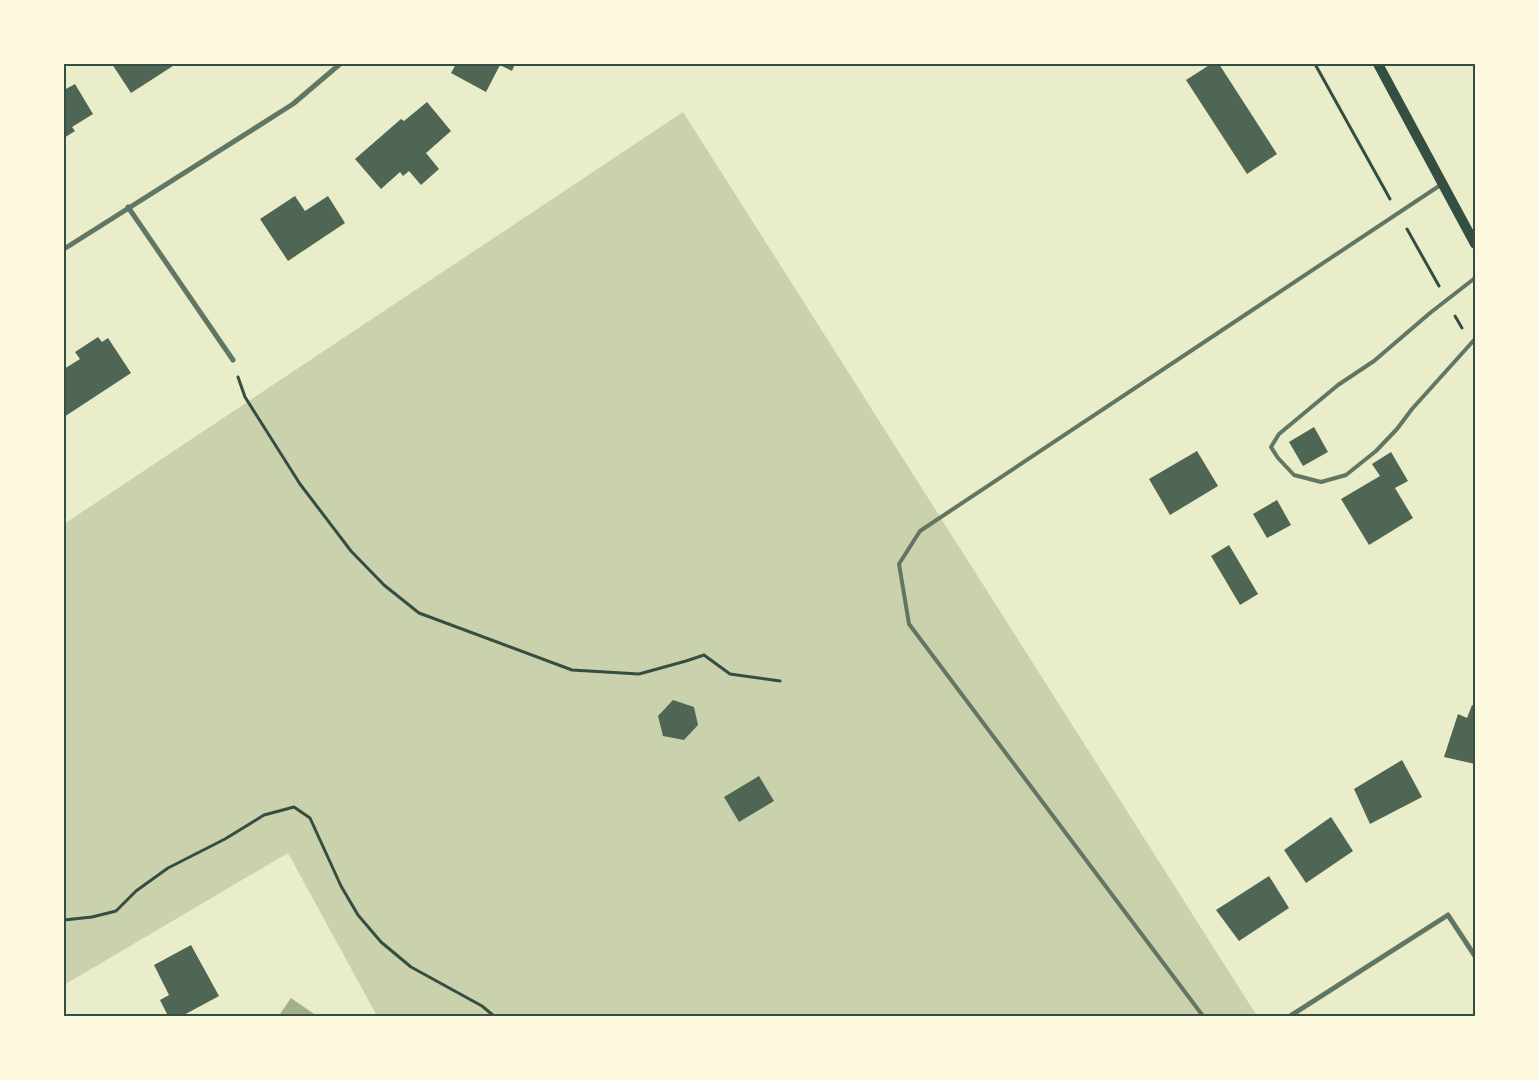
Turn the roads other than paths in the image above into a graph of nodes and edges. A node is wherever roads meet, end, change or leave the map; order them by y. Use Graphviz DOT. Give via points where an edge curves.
graph roads {
  1 [pos="340,64"];
  2 [pos="1378,64"];
  3 [pos="1442,184"];
  4 [pos="128,207"];
  5 [pos="1475,244"];
  6 [pos="64,249"];
  7 [pos="1475,278"];
  8 [pos="1475,339"];
  9 [pos="233,360"];
  10 [pos="1475,956"];
  11 [pos="1203,1016"];
  12 [pos="1290,1016"];
  1 -- 4 [label="street" via="293,104"];
  2 -- 3 [label="main road"];
  3 -- 5 [label="main road"];
  3 -- 11 [label="lane" via="920,530 899,564 909,624"];
  4 -- 6 [label="street"];
  4 -- 9 [label="street"];
  7 -- 8 [label="lane" via="1278,434 1271,447 1294,475 1322,482 1346,475 1397,429"];
  10 -- 12 [label="street" via="1448,915"];
}
